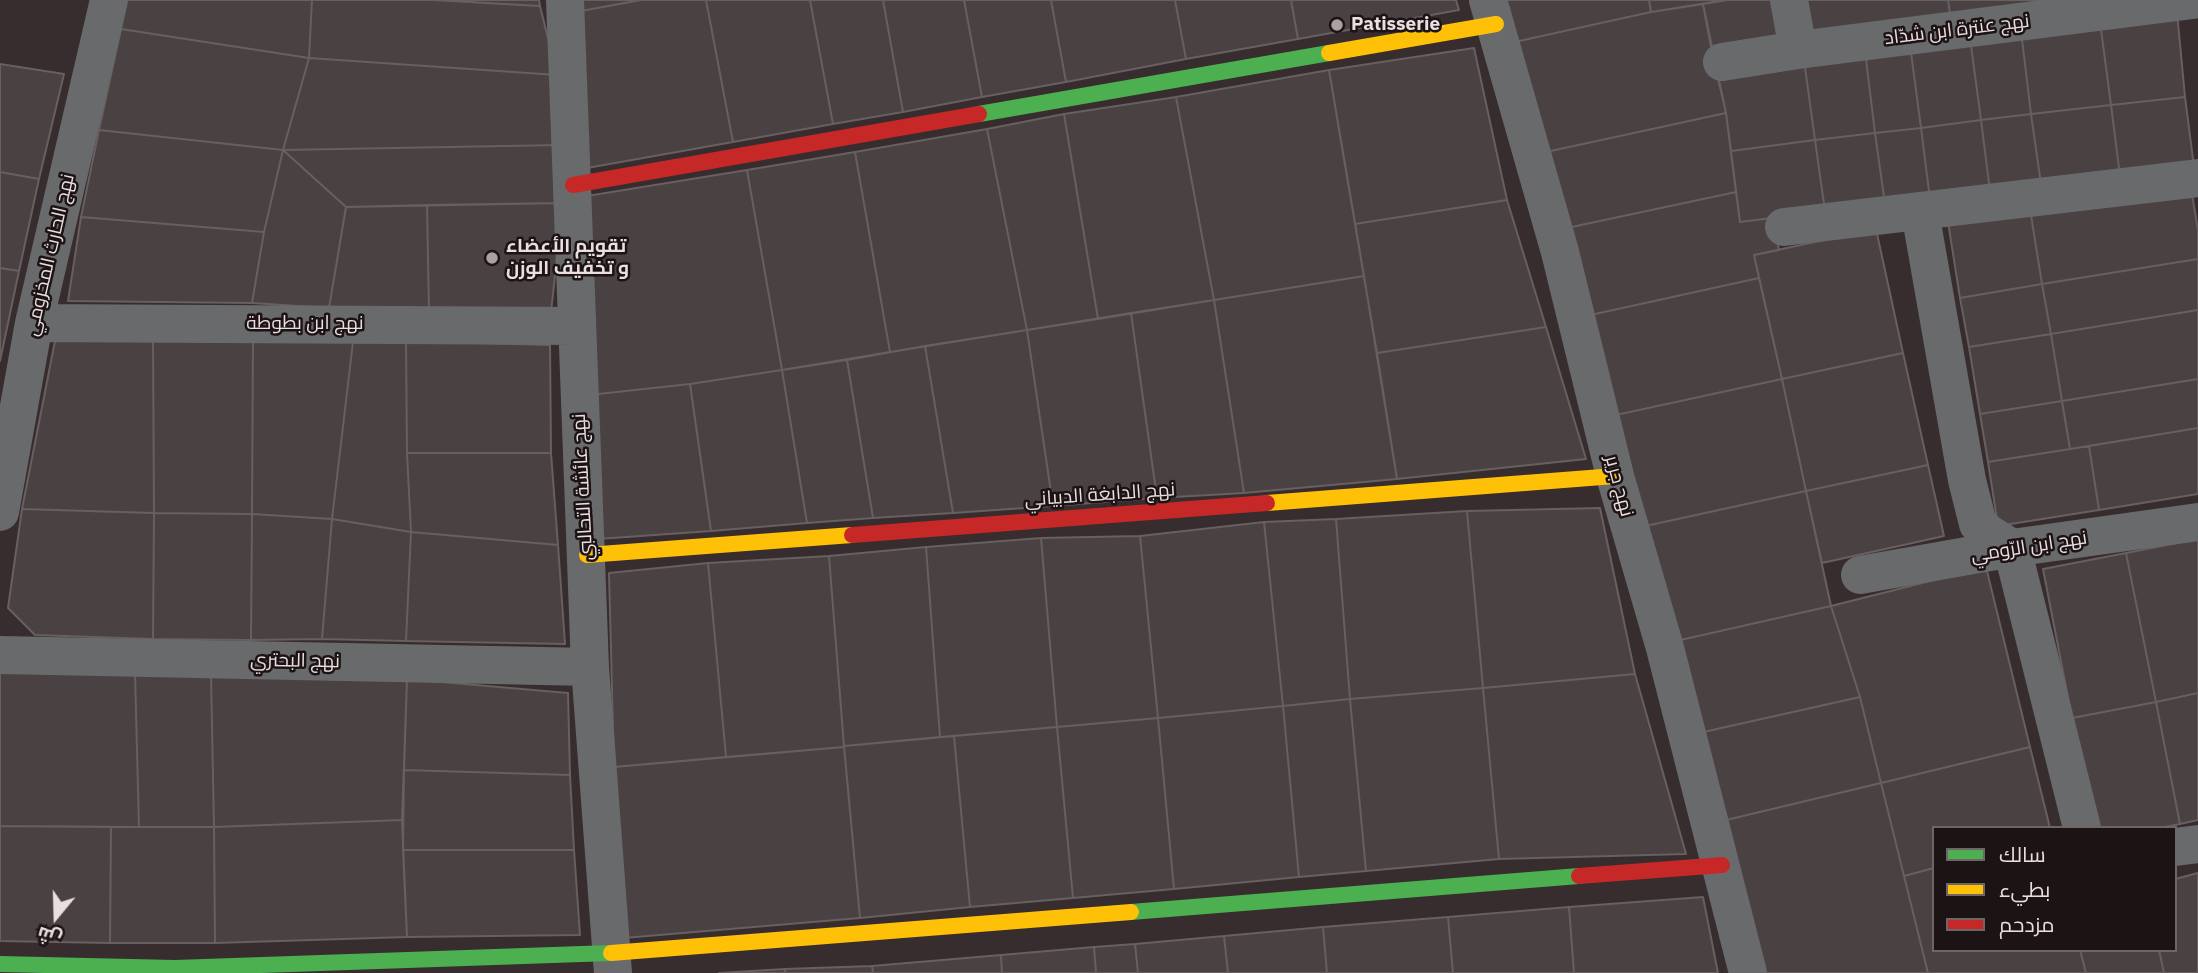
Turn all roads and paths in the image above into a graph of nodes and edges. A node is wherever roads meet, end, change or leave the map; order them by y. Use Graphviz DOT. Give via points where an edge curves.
graph roads {
  1 [pos="109,0"];
  2 [pos="565,0"];
  3 [pos="1789,0"];
  4 [pos="2196,0"];
  5 [pos="2074,8"];
  6 [pos="1492,12"];
  7 [pos="1798,50"];
  8 [pos="1722,62"];
  9 [pos="2198,178"];
  10 [pos="573,185"];
  11 [pos="1920,212"];
  12 [pos="1784,227"];
  13 [pos="34,323"];
  14 [pos="576,326"];
  15 [pos="1615,476"];
  16 [pos="0,512"];
  17 [pos="2198,522"];
  18 [pos="2011,548"];
  19 [pos="587,555"];
  20 [pos="1860,575"];
  21 [pos="0,655"];
  22 [pos="590,667"];
  23 [pos="2081,826"];
  24 [pos="2198,844"];
  25 [pos="2177,847"];
  26 [pos="1722,865"];
  27 [pos="612,963"];
  28 [pos="0,964"];
  29 [pos="1748,973"];
  1 -- 13 [label="street, نهج الحارث المخزومي"];
  2 -- 10 [label="street, نهج عائشة التحالبي"];
  3 -- 7 [label="street"];
  4 -- 5 [label="street, نهج عنترة ابن شدّاد"];
  5 -- 7 [label="street, نهج عنترة ابن شدّاد"];
  6 -- 10 [label="street"];
  6 -- 15 [label="street, نهج جرير" via="1560,252"];
  7 -- 8 [label="street, نهج عنترة ابن شدّاد"];
  9 -- 11 [label="street"];
  10 -- 14 [label="street, نهج عائشة التحالبي"];
  11 -- 12 [label="street"];
  11 -- 18 [label="street" via="1978,524"];
  13 -- 14 [label="street, نهج ابن بطوطة"];
  13 -- 16 [label="street, نهج الحارث المخزومي"];
  14 -- 19 [label="street, نهج عائشة التحالبي"];
  15 -- 19 [label="street, نهج الدابغة الدبياني"];
  15 -- 26 [label="street, نهج جرير"];
  17 -- 18 [label="street, نهج ابن الرّومي"];
  18 -- 20 [label="street, نهج ابن الرّومي"];
  18 -- 23 [label="street"];
  19 -- 22 [label="street, نهج عائشة التحالبي"];
  21 -- 22 [label="street, نهج البحتري"];
  22 -- 27 [label="street, نهج عائشة التحالبي"];
  24 -- 25 [label="street"];
  26 -- 27 [label="street"];
  26 -- 29 [label="street, نهج جرير"];
  27 -- 28 [label="street" via="175,968"];
}
